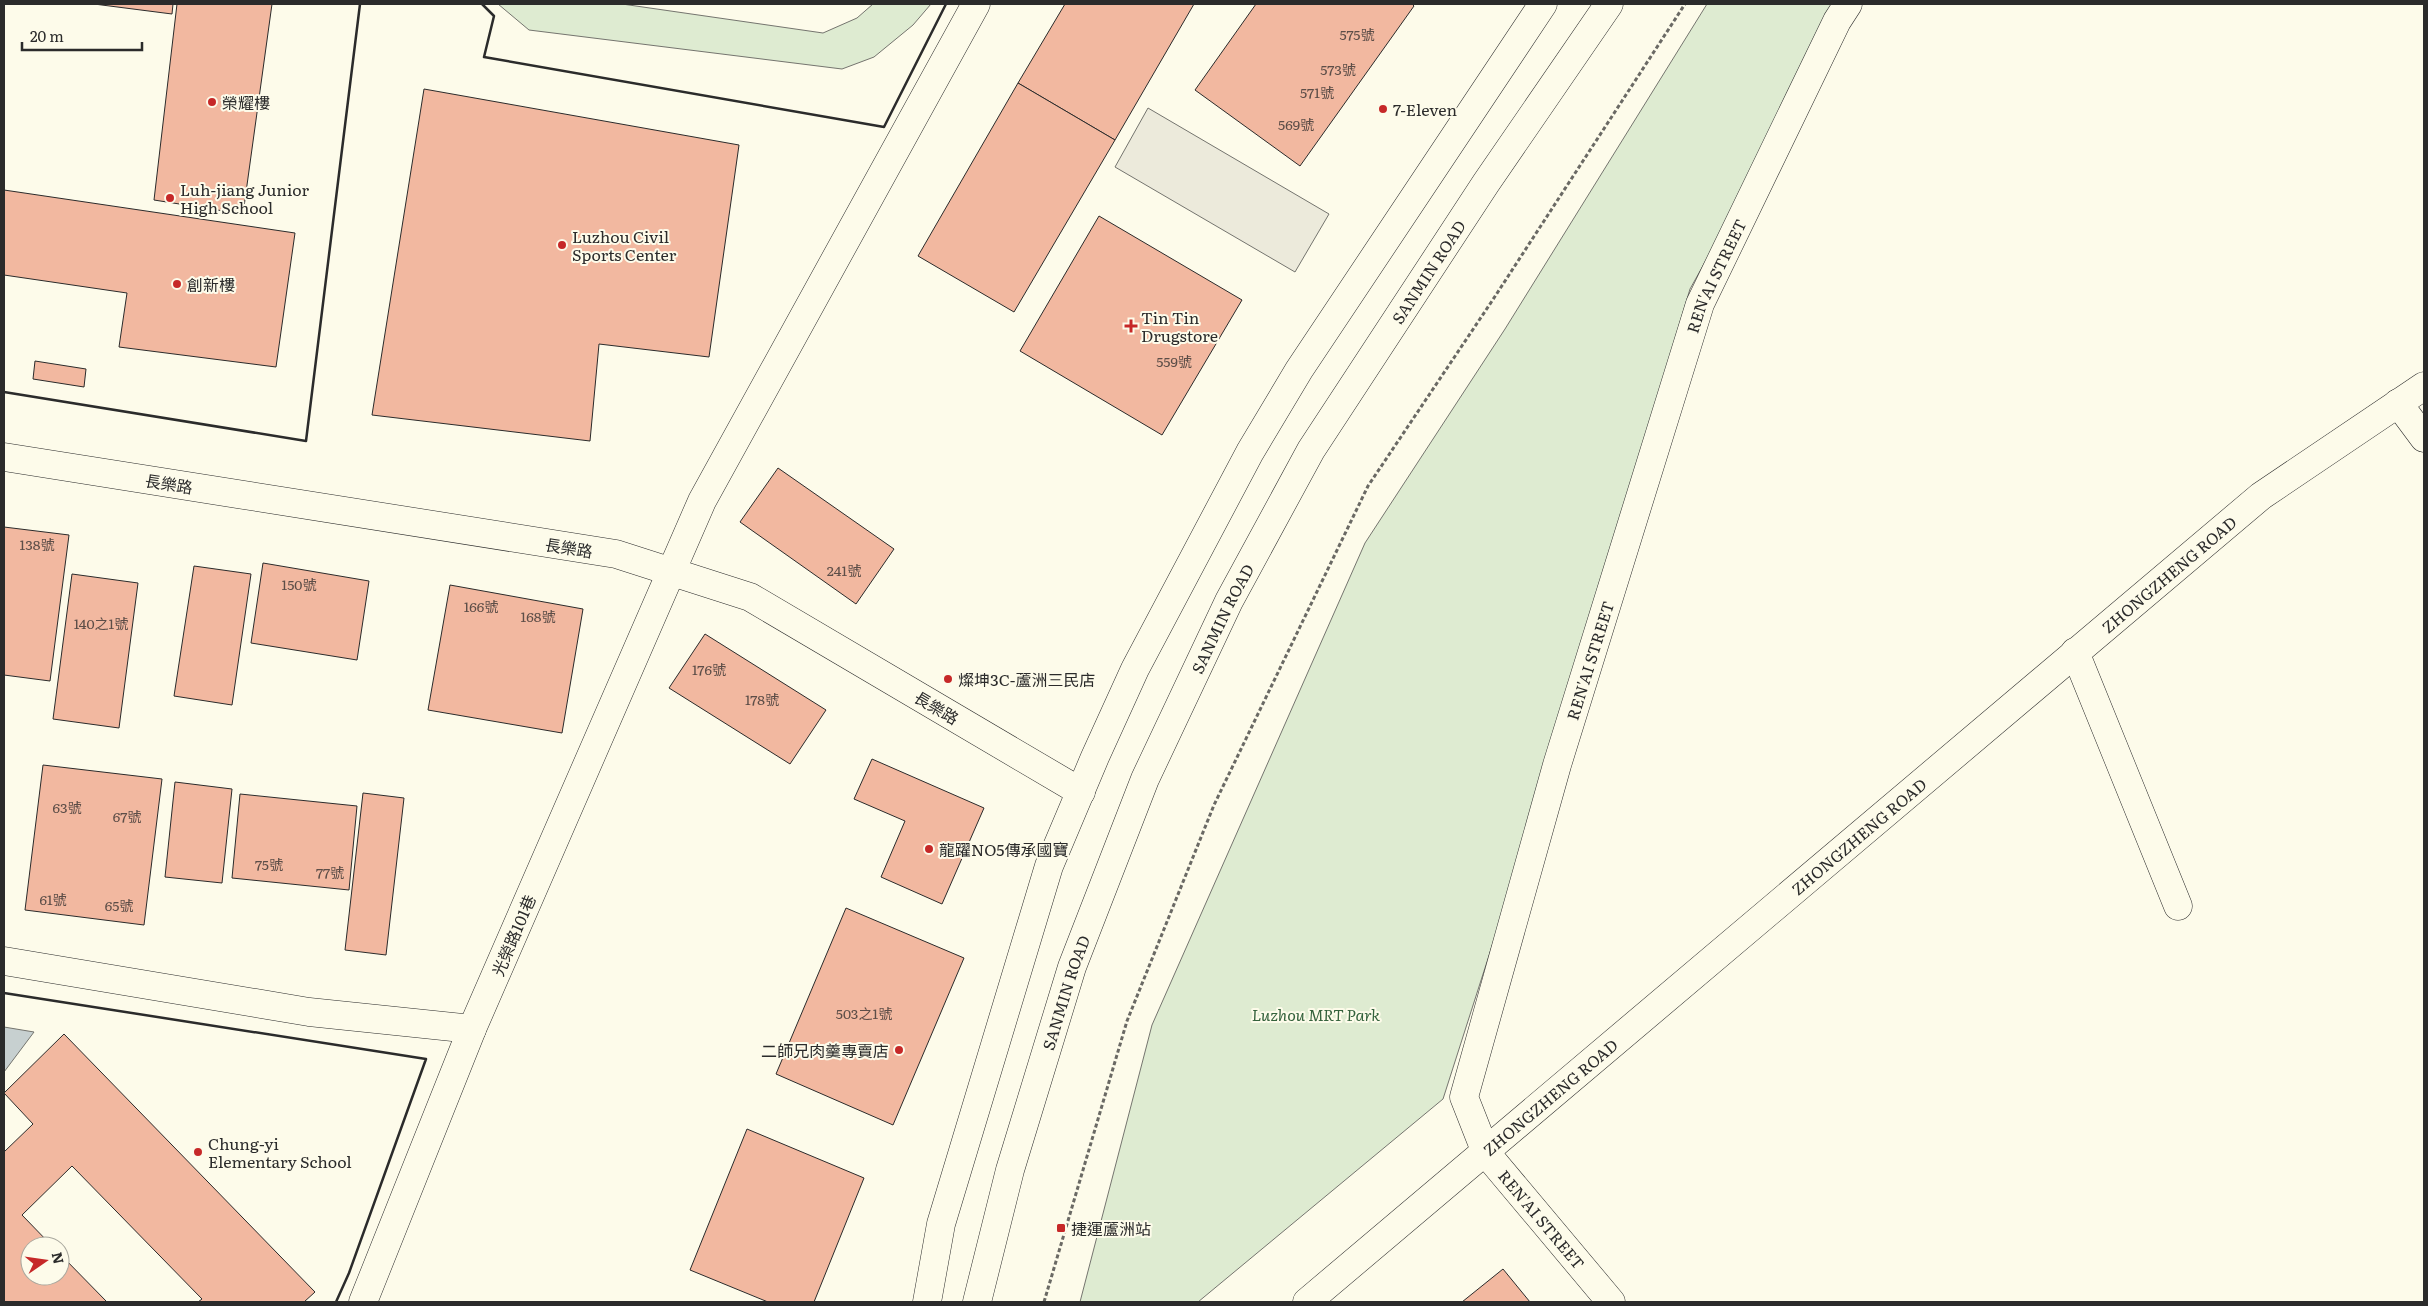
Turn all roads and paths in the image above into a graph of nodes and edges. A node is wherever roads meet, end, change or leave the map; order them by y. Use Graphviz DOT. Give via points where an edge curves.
graph roads {
  1 [pos="976,4"];
  2 [pos="1543,4"];
  3 [pos="1609,4"];
  4 [pos="1685,4"];
  5 [pos="1848,4"];
  6 [pos="2424,386"];
  7 [pos="2398,403"];
  8 [pos="2424,438"];
  9 [pos="4,457"];
  10 [pos="671,572"];
  11 [pos="2075,652"];
  12 [pos="1081,792"];
  13 [pos="2178,906"];
  14 [pos="4,961"];
  15 [pos="472,1029"];
  16 [pos="1486,1153"];
  17 [pos="363,1302"];
  18 [pos="927,1302"];
  19 [pos="977,1302"];
  20 [pos="1044,1302"];
  21 [pos="1307,1302"];
  22 [pos="1611,1302"];
  1 -- 10 [label="street, 光榮路101巷" via="702,501"];
  2 -- 12 [label="street" via="1300,370 1250,452 1135,669"];
  3 -- 19 [label="street, SANMIN ROAD" via="1486,183 1311,450 1229,601 1145,780 1072,967 1010,1170"];
  4 -- 20 [label="path" via="1368,486 1214,804 1127,1021"];
  5 -- 16 [label="street, REN'AI STREET" via="1700,304 1557,765 1464,1097"];
  6 -- 7 [label="street, ZHONGZHENG ROAD"];
  7 -- 8 [label="street"];
  7 -- 11 [label="street, ZHONGZHENG ROAD" via="2261,496"];
  9 -- 10 [label="street, 長樂路" via="616,554"];
  10 -- 12 [label="street, 長樂路" via="750,597"];
  10 -- 15 [label="street, 光榮路101巷"];
  11 -- 13 [label="street"];
  11 -- 16 [label="street, ZHONGZHENG ROAD"];
  12 -- 18 [label="street" via="1043,885 941,1224"];
  14 -- 15 [label="street" via="309,1012"];
  15 -- 17 [label="street, 光榮路101巷"];
  16 -- 21 [label="street, ZHONGZHENG ROAD"];
  16 -- 22 [label="street, REN'AI STREET"];
}
